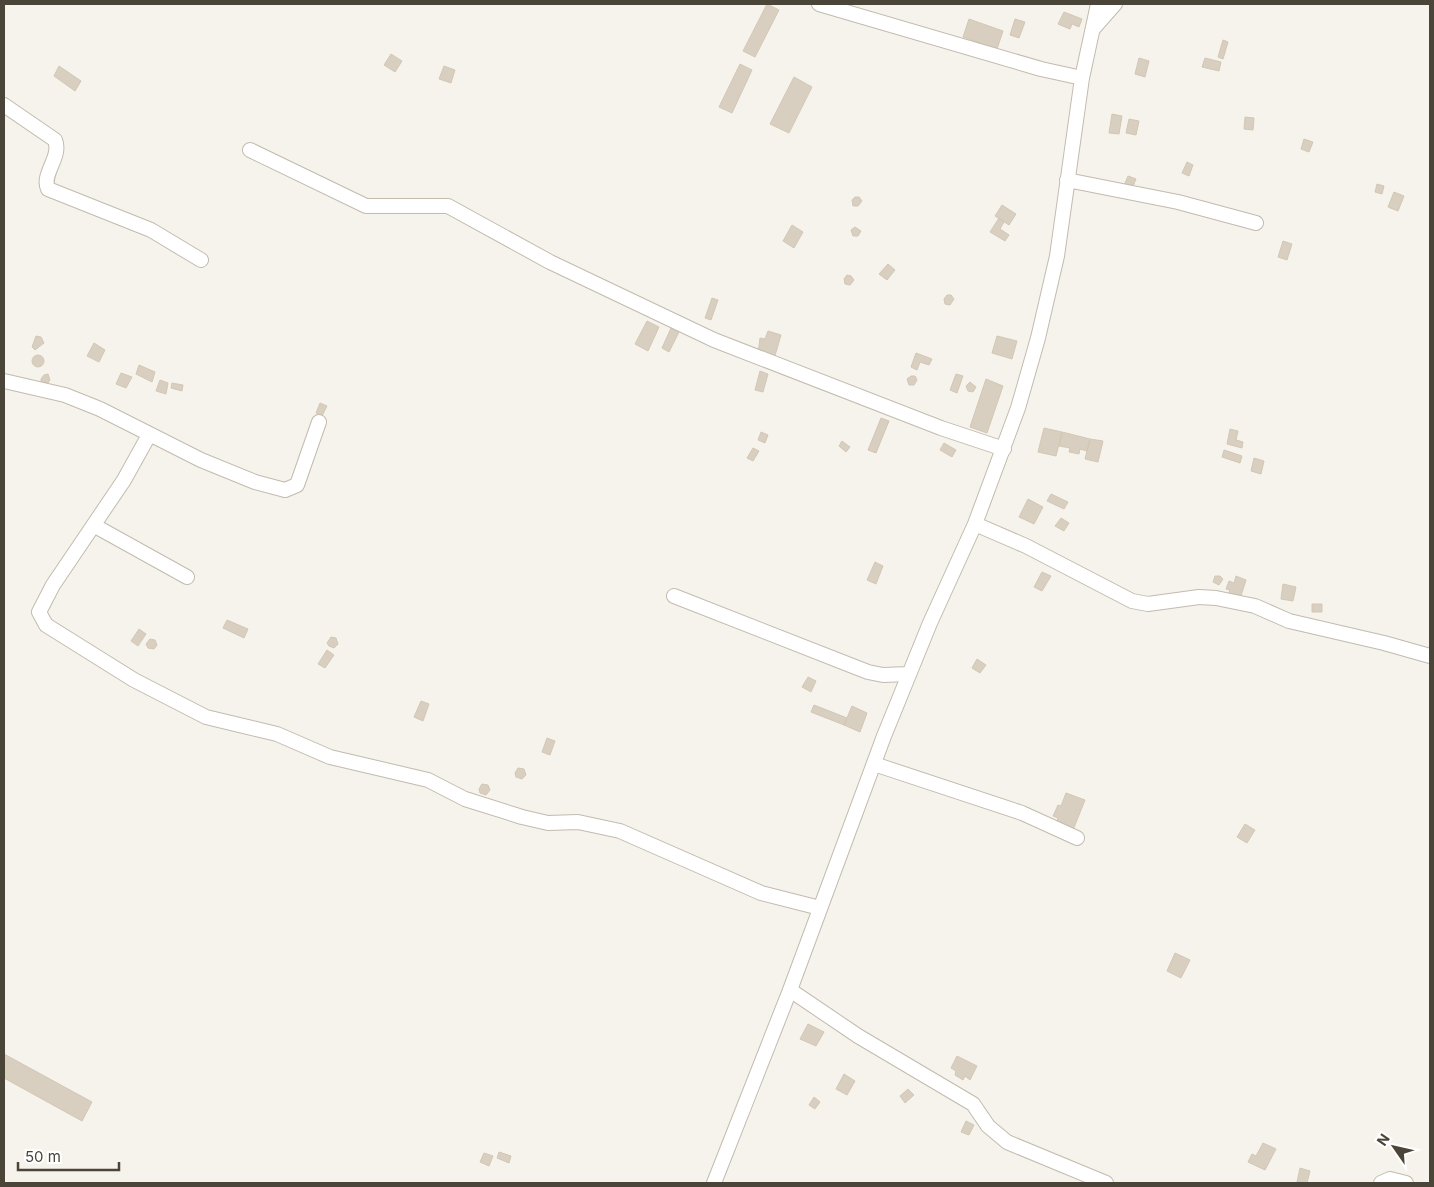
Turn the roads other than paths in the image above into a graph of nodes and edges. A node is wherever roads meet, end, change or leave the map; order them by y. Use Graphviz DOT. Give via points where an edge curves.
graph roads {
  1 [pos="819,4"];
  2 [pos="1098,4"];
  3 [pos="1115,4"];
  4 [pos="1093,29"];
  5 [pos="1082,78"];
  6 [pos="4,105"];
  7 [pos="250,150"];
  8 [pos="1068,180"];
  9 [pos="1256,224"];
  10 [pos="201,260"];
  11 [pos="4,381"];
  12 [pos="318,422"];
  13 [pos="149,435"];
  14 [pos="1004,449"];
  15 [pos="975,524"];
  16 [pos="95,526"];
  17 [pos="187,577"];
  18 [pos="674,596"];
  19 [pos="1430,656"];
  20 [pos="909,674"];
  21 [pos="874,764"];
  22 [pos="1077,838"];
  23 [pos="820,908"];
  24 [pos="790,990"];
  25 [pos="714,1183"];
  26 [pos="1106,1183"];
  27 [pos="1381,1183"];
  28 [pos="1406,1183"];
  1 -- 5 [label="street"];
  2 -- 4 [label="street"];
  3 -- 4 [label="street"];
  4 -- 5 [label="street"];
  5 -- 8 [label="street"];
  6 -- 10 [label="street" via="55,140 57,152 46,181 48,189 151,230"];
  7 -- 14 [label="street" via="366,206 448,206 550,262 714,340 941,428"];
  8 -- 9 [label="street" via="1178,202"];
  8 -- 14 [label="street" via="1057,256 1038,338"];
  11 -- 13 [label="street" via="64,395 100,409"];
  12 -- 13 [label="street" via="297,485 285,490 255,482"];
  13 -- 16 [label="street"];
  14 -- 15 [label="street"];
  15 -- 19 [label="street" via="1034,550 1132,602 1148,604 1216,598 1255,606 1289,621"];
  15 -- 20 [label="street"];
  16 -- 17 [label="street"];
  16 -- 23 [label="street" via="58,577 39,612 46,625 134,680 206,717 277,734 330,757 428,780 465,798 522,817 548,822 578,822 620,832 761,893"];
  18 -- 20 [label="street" via="868,672 883,676"];
  20 -- 21 [label="street"];
  21 -- 22 [label="street" via="1022,813"];
  21 -- 23 [label="street"];
  23 -- 24 [label="street"];
  24 -- 25 [label="street"];
  24 -- 26 [label="street" via="858,1036 972,1104 988,1126 1007,1142"];
  27 -- 28 [label="street" via="1390,1179"];
}
